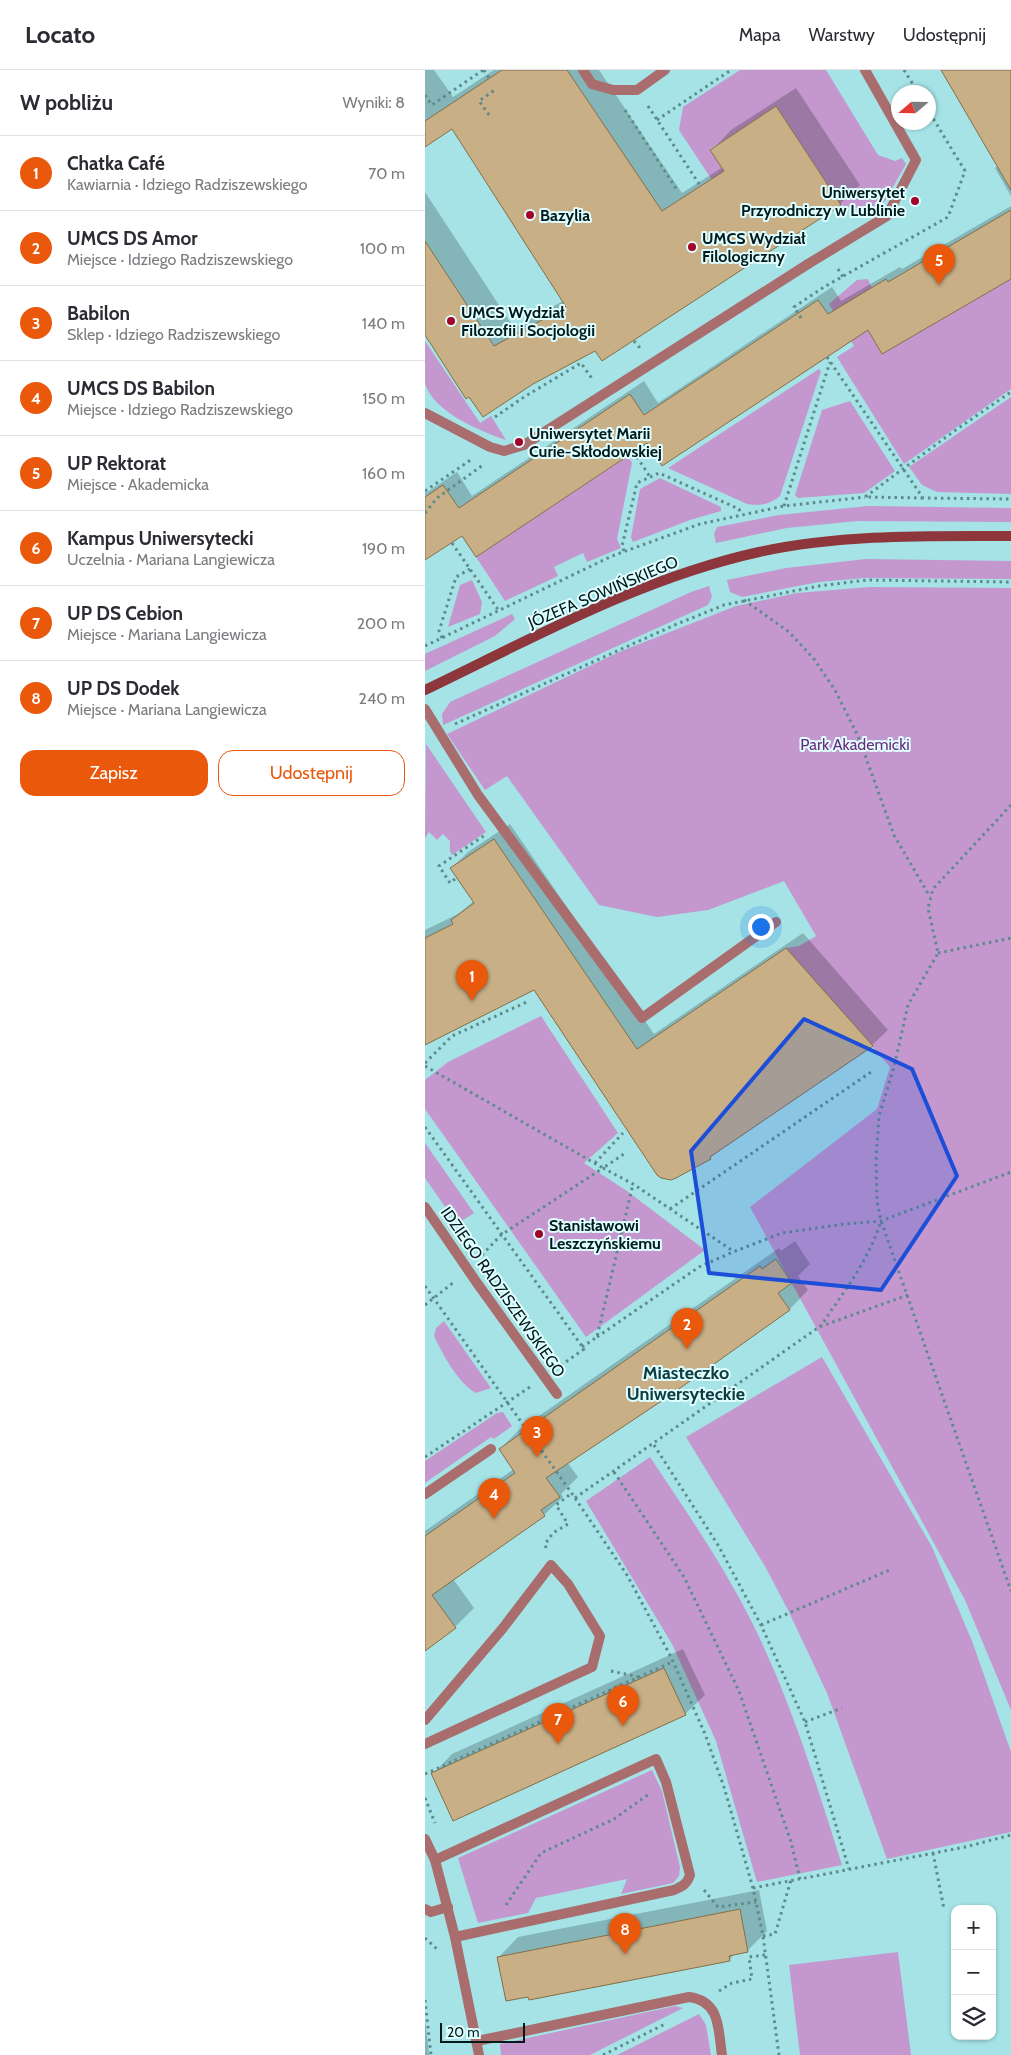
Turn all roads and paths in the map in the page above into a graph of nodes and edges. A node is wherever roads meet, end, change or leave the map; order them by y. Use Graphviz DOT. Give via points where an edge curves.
graph roads {
  1 [pos="483,70"];
  2 [pos="583,70"];
  3 [pos="665,70"];
  4 [pos="731,70"];
  5 [pos="865,70"];
  6 [pos="904,70"];
  7 [pos="489,78"];
  8 [pos="914,85"];
  9 [pos="496,89"];
  10 [pos="425,96"];
  11 [pos="623,108"];
  12 [pos="489,115"];
  13 [pos="657,120"];
  14 [pos="936,122"];
  15 [pos="665,133"];
  16 [pos="701,187"];
  17 [pos="677,190"];
  18 [pos="801,318"];
  19 [pos="634,341"];
  20 [pos="641,351"];
  21 [pos="827,357"];
  22 [pos="830,362"];
  23 [pos="1011,392"];
  24 [pos="425,413"];
  25 [pos="490,447"];
  26 [pos="637,457"];
  27 [pos="489,461"];
  28 [pos="902,470"];
  29 [pos="650,476"];
  30 [pos="425,491"];
  31 [pos="865,497"];
  32 [pos="923,498"];
  33 [pos="1011,499"];
  34 [pos="784,506"];
  35 [pos="425,513"];
  36 [pos="741,515"];
  37 [pos="1011,536"];
  38 [pos="452,543"];
  39 [pos="624,551"];
  40 [pos="470,569"];
  41 [pos="1011,582"];
  42 [pos="743,600"];
  43 [pos="499,611"];
  44 [pos="443,638"];
  45 [pos="425,646"];
  46 [pos="425,690"];
  47 [pos="425,709"];
  48 [pos="438,732"];
  49 [pos="1011,805"];
  50 [pos="485,835"];
  51 [pos="455,879"];
  52 [pos="931,898"];
  53 [pos="776,922"];
  54 [pos="1011,938"];
  55 [pos="938,953"];
  56 [pos="529,1000"];
  57 [pos="425,1064"];
  58 [pos="874,1070"];
  59 [pos="425,1127"];
  60 [pos="623,1133"];
  61 [pos="624,1154"];
  62 [pos="595,1163"];
  63 [pos="603,1168"];
  64 [pos="1011,1172"];
  65 [pos="633,1184"];
  66 [pos="425,1207"];
  67 [pos="670,1209"];
  68 [pos="881,1221"];
  69 [pos="501,1235"];
  70 [pos="733,1252"];
  71 [pos="468,1270"];
  72 [pos="425,1286"];
  73 [pos="908,1295"];
  74 [pos="434,1299"];
  75 [pos="425,1305"];
  76 [pos="819,1327"];
  77 [pos="597,1337"];
  78 [pos="582,1347"];
  79 [pos="545,1377"];
  80 [pos="557,1394"];
  81 [pos="507,1402"];
  82 [pos="653,1445"];
  83 [pos="491,1449"];
  84 [pos="425,1457"];
  85 [pos="614,1472"];
  86 [pos="572,1493"];
  87 [pos="425,1494"];
  88 [pos="575,1498"];
  89 [pos="553,1533"];
  90 [pos="892,1569"];
  91 [pos="1011,1591"];
  92 [pos="761,1625"];
  93 [pos="672,1662"];
  94 [pos="591,1667"];
  95 [pos="640,1677"];
  96 [pos="842,1708"];
  97 [pos="425,1720"];
  98 [pos="805,1722"];
  99 [pos="425,1744"];
  100 [pos="425,1774"];
  101 [pos="666,1782"];
  102 [pos="1011,1835"];
  103 [pos="425,1839"];
  104 [pos="933,1853"];
  105 [pos="435,1860"];
  106 [pos="849,1869"];
  107 [pos="800,1878"];
  108 [pos="791,1880"];
  109 [pos="753,1888"];
  110 [pos="756,1902"];
  111 [pos="448,1907"];
  112 [pos="718,1907"];
  113 [pos="425,1909"];
  114 [pos="944,1909"];
  115 [pos="491,1928"];
  116 [pos="455,1936"];
  117 [pos="763,1936"];
  118 [pos="765,1955"];
  119 [pos="732,1983"];
  120 [pos="425,2000"];
  121 [pos="477,2041"];
  122 [pos="431,2055"];
  123 [pos="479,2055"];
  124 [pos="722,2055"];
  125 [pos="779,2055"];
  1 -- 7 [label="path"];
  1 -- 10 [label="path" via="432,105"];
  2 -- 3 [label="street" via="592,84 613,90 637,90"];
  4 -- 13 [label="path"];
  5 -- 25 [label="street" via="915,160 887,216 524,445 504,450"];
  6 -- 8 [label="path"];
  9 -- 12 [label="path" via="479,101"];
  11 -- 17 [label="path"];
  14 -- 18 [label="path" via="965,171 948,217 793,307"];
  15 -- 16 [label="path"];
  19 -- 20 [label="path"];
  21 -- 22 [label="path"];
  22 -- 28 [label="path"];
  22 -- 34 [label="path"];
  23 -- 28 [label="path"];
  24 -- 25 [label="street"];
  25 -- 30 [label="path"];
  26 -- 29 [label="path"];
  27 -- 35 [label="path" via="437,498"];
  28 -- 31 [label="path"];
  28 -- 32 [label="path"];
  29 -- 36 [label="path" via="659,473 739,509"];
  29 -- 39 [label="path" via="637,483 622,546"];
  31 -- 32 [label="path"];
  31 -- 34 [label="path"];
  32 -- 33 [label="path"];
  34 -- 36 [label="path"];
  36 -- 39 [label="path" via="699,524"];
  37 -- 46 [label="main road, JÓZEFA SOWIŃSKIEGO" via="920,536 819,542 759,552 643,588"];
  38 -- 40 [label="path"];
  39 -- 43 [label="path"];
  40 -- 43 [label="path"];
  40 -- 44 [label="path" via="456,577 439,631"];
  41 -- 42 [label="path" via="867,580"];
  42 -- 48 [label="path" via="677,624"];
  42 -- 52 [label="path" via="789,632 814,659 835,690 858,736 894,834"];
  43 -- 44 [label="path"];
  44 -- 45 [label="path"];
  47 -- 48 [label="street"];
  48 -- 53 [label="street" via="478,795 642,1018"];
  49 -- 52 [label="path" via="933,889"];
  50 -- 51 [label="path" via="439,866 450,883"];
  52 -- 55 [label="path" via="928,908"];
  54 -- 55 [label="path"];
  55 -- 68 [label="path" via="908,1005 879,1116 876,1160"];
  56 -- 57 [label="path" via="452,1036"];
  57 -- 62 [label="path"];
  58 -- 67 [label="path"];
  59 -- 69 [label="path"];
  60 -- 62 [label="path"];
  61 -- 63 [label="path"];
  62 -- 63 [label="path"];
  63 -- 65 [label="path"];
  63 -- 69 [label="path"];
  64 -- 68 [label="path"];
  65 -- 67 [label="path"];
  65 -- 77 [label="path"];
  66 -- 71 [label="street, IDZIEGO RADZISZEWSKIEGO"];
  67 -- 70 [label="path"];
  68 -- 70 [label="path" via="782,1233"];
  68 -- 73 [label="path"];
  68 -- 76 [label="path" via="861,1266"];
  69 -- 71 [label="path"];
  69 -- 78 [label="path"];
  70 -- 77 [label="path" via="699,1267"];
  71 -- 74 [label="path"];
  71 -- 79 [label="street, IDZIEGO RADZISZEWSKIEGO"];
  72 -- 74 [label="path"];
  73 -- 76 [label="path"];
  73 -- 91 [label="path"];
  74 -- 75 [label="path"];
  74 -- 81 [label="path"];
  76 -- 82 [label="path"];
  77 -- 78 [label="path"];
  78 -- 79 [label="path"];
  79 -- 80 [label="street, IDZIEGO RADZISZEWSKIEGO"];
  79 -- 81 [label="path"];
  81 -- 84 [label="path"];
  81 -- 86 [label="path"];
  82 -- 85 [label="path"];
  82 -- 92 [label="path" via="718,1545"];
  83 -- 87 [label="street"];
  85 -- 88 [label="path"];
  85 -- 107 [label="path" via="684,1577 739,1691 791,1842"];
  86 -- 88 [label="path"];
  86 -- 89 [label="path" via="556,1504 568,1524"];
  88 -- 93 [label="path" via="627,1575"];
  90 -- 92 [label="path"];
  92 -- 98 [label="path"];
  93 -- 95 [label="path"];
  93 -- 109 [label="path" via="705,1734 724,1787"];
  94 -- 95 [label="path"];
  94 -- 97 [label="street" via="600,1636 568,1584 551,1565"];
  94 -- 99 [label="street"];
  95 -- 100 [label="path"];
  96 -- 98 [label="path"];
  98 -- 106 [label="path"];
  101 -- 105 [label="street" via="656,1759"];
  101 -- 115 [label="path" via="614,1820 541,1853"];
  101 -- 115 [label="street" via="689,1868 688,1882 675,1890"];
  102 -- 104 [label="path"];
  103 -- 105 [label="street"];
  104 -- 106 [label="path"];
  104 -- 114 [label="path"];
  105 -- 111 [label="street"];
  106 -- 107 [label="path"];
  107 -- 108 [label="path"];
  108 -- 109 [label="path"];
  108 -- 117 [label="path" via="775,1934"];
  109 -- 110 [label="path"];
  110 -- 112 [label="path"];
  110 -- 117 [label="path"];
  111 -- 113 [label="street" via="431,1912"];
  111 -- 116 [label="street"];
  115 -- 116 [label="street"];
  116 -- 121 [label="street"];
  117 -- 118 [label="path"];
  118 -- 119 [label="path" via="749,1958 752,1979"];
  118 -- 125 [label="path"];
  120 -- 122 [label="path"];
  121 -- 123 [label="street"];
  121 -- 124 [label="street" via="689,1997 698,1998 712,2008 717,2017"];
}
